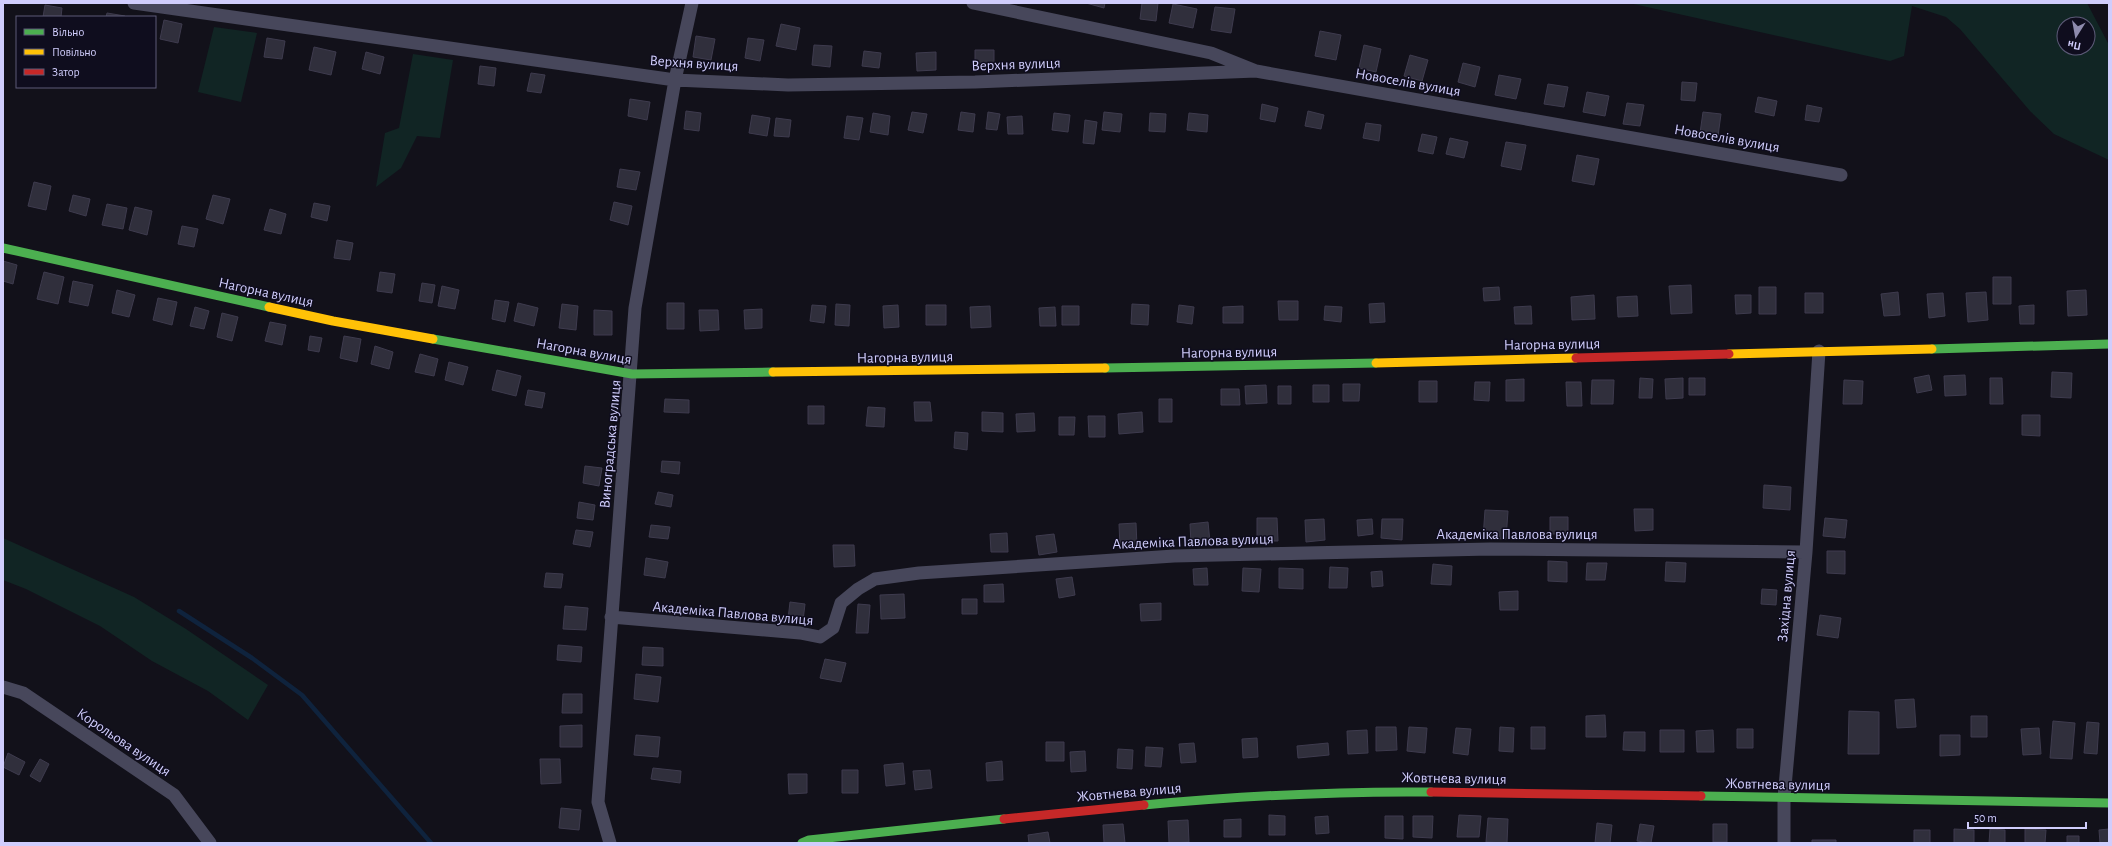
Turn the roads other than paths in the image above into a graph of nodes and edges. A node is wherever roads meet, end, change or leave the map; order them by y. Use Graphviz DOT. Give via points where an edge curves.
graph roads {
  1 [pos="134,3"];
  2 [pos="692,3"];
  3 [pos="973,3"];
  4 [pos="1256,71"];
  5 [pos="675,80"];
  6 [pos="1841,175"];
  7 [pos="3,248"];
  8 [pos="2109,344"];
  9 [pos="1819,351"];
  10 [pos="632,374"];
  11 [pos="1806,552"];
  12 [pos="611,617"];
  13 [pos="3,687"];
  14 [pos="1784,798"];
  15 [pos="2109,803"];
  16 [pos="210,843"];
  17 [pos="610,843"];
  18 [pos="802,843"];
  19 [pos="1784,843"];
  1 -- 5 [label="street, Верхня вулиця"];
  2 -- 5 [label="street, Виноградська вулиця"];
  3 -- 4 [label="street, Новоселів вулиця" via="1211,53"];
  4 -- 5 [label="street, Верхня вулиця" via="975,82 788,85"];
  4 -- 6 [label="street, Новоселів вулиця"];
  5 -- 10 [label="street, Виноградська вулиця" via="635,308"];
  7 -- 10 [label="street, Нагорна вулиця" via="333,321"];
  8 -- 9 [label="street, Нагорна вулиця"];
  9 -- 10 [label="street, Нагорна вулиця" via="1210,367"];
  9 -- 11 [label="street, Західна вулиця"];
  10 -- 12 [label="street, Виноградська вулиця"];
  11 -- 12 [label="street, Академіка Павлова вулиця" via="1490,549 1174,556 919,573 874,579 858,588 841,603 833,628 820,637 800,633"];
  11 -- 14 [label="street, Західна вулиця"];
  12 -- 17 [label="street, Виноградська вулиця" via="598,802"];
  13 -- 16 [label="street, Корольова вулиця" via="23,693 174,795"];
  14 -- 15 [label="street, Жовтнева вулиця"];
  14 -- 18 [label="street, Жовтнева вулиця" via="1358,791 1217,798 1076,811 809,840"];
  14 -- 19 [label="street, Західна вулиця"];
}
